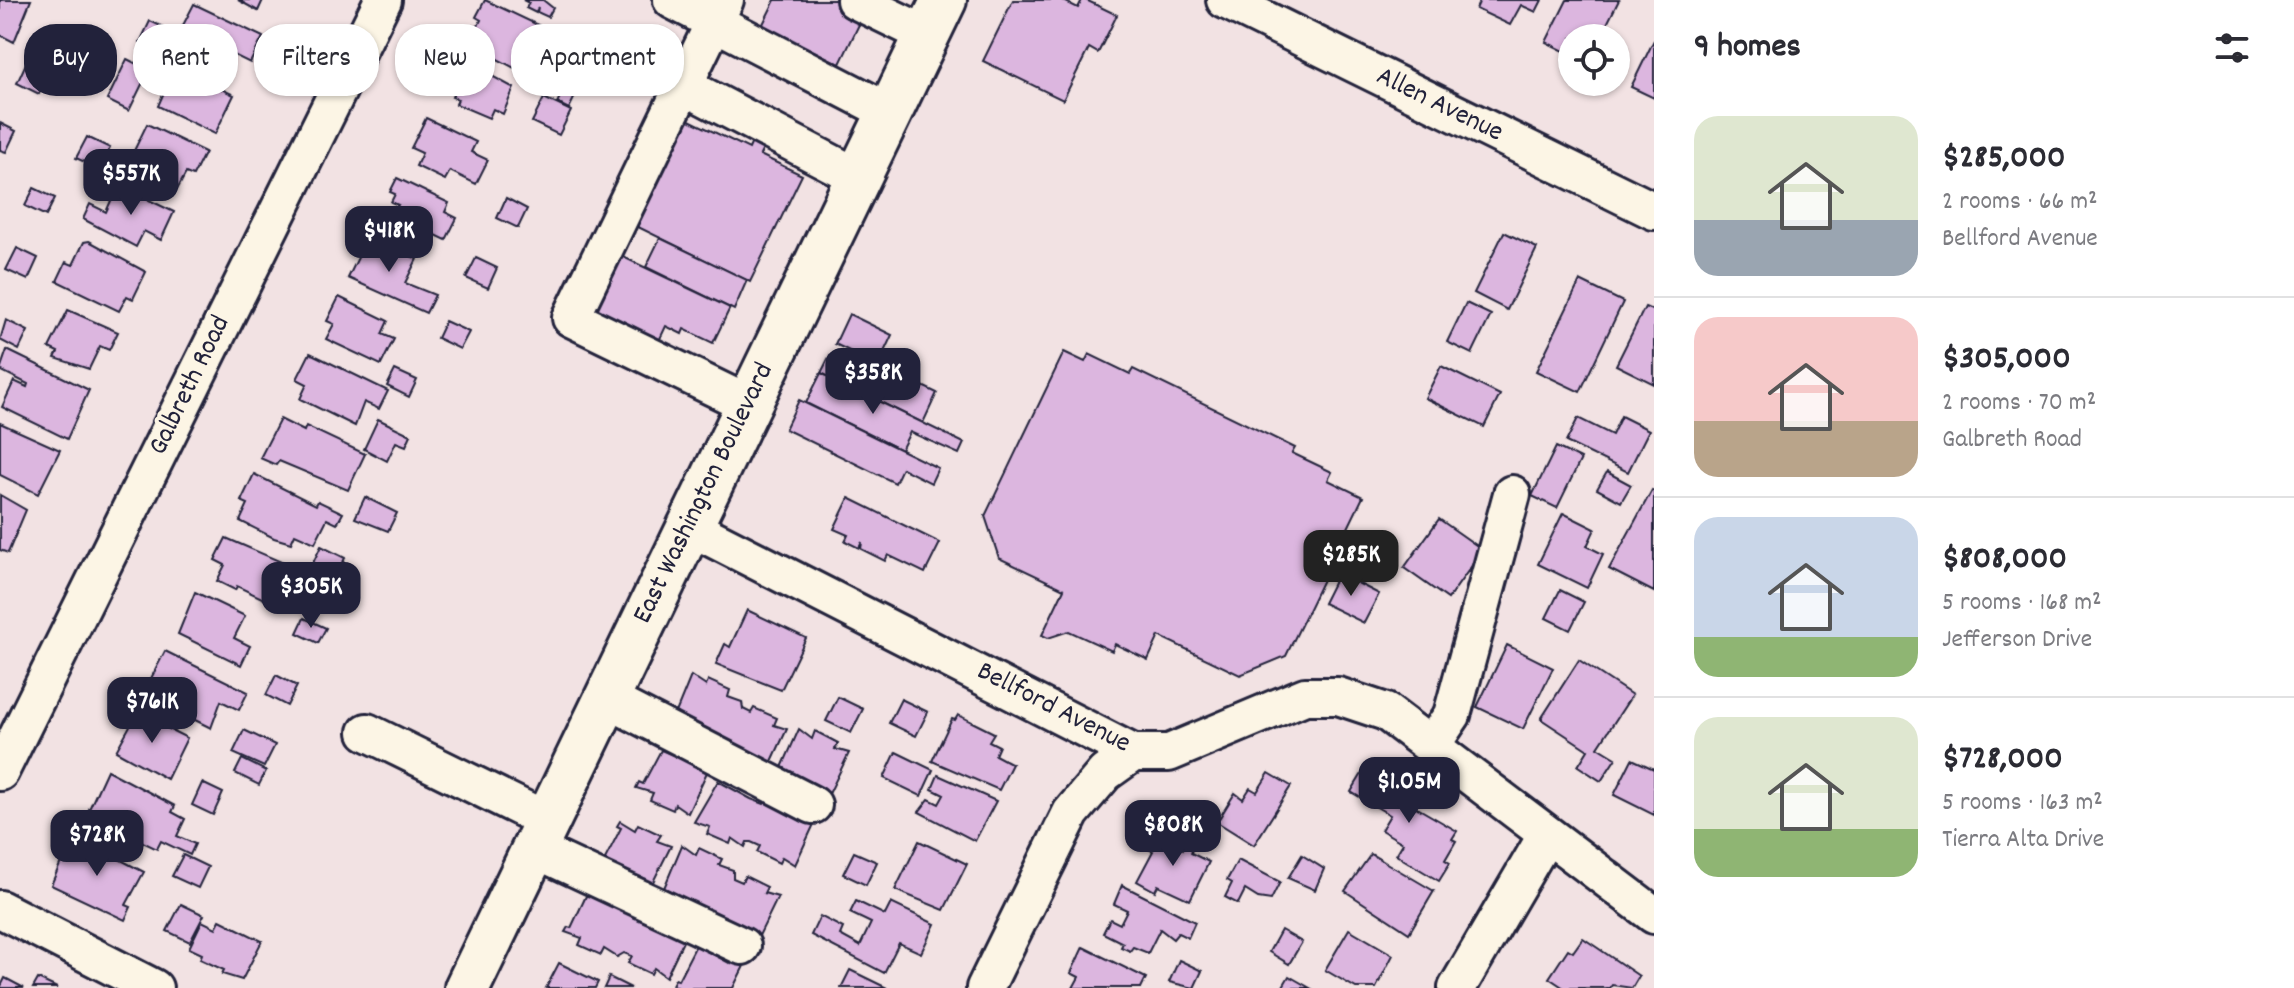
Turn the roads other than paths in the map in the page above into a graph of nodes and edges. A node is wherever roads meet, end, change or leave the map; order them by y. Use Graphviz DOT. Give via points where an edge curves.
graph roads {
  1 [pos="383,0"];
  2 [pos="672,0"];
  3 [pos="855,0"];
  4 [pos="1225,0"];
  5 [pos="720,11"];
  6 [pos="935,17"];
  7 [pos="684,86"];
  8 [pos="679,96"];
  9 [pos="889,112"];
  10 [pos="858,177"];
  11 [pos="1654,211"];
  12 [pos="748,404"];
  13 [pos="1512,494"];
  14 [pos="690,527"];
  15 [pos="607,699"];
  16 [pos="367,732"];
  17 [pos="1431,746"];
  18 [pos="1133,753"];
  19 [pos="0,772"];
  20 [pos="813,805"];
  21 [pos="541,835"];
  22 [pos="1546,836"];
  23 [pos="0,909"];
  24 [pos="1654,915"];
  25 [pos="742,946"];
  26 [pos="154,988"];
  27 [pos="467,988"];
  28 [pos="985,988"];
  29 [pos="1457,988"];
  1 -- 19 [label="street, Galbreth Road"];
  2 -- 5 [label="street"];
  3 -- 6 [label="street"];
  4 -- 11 [label="street, Allen Avenue"];
  5 -- 7 [label="street"];
  5 -- 9 [label="street"];
  6 -- 9 [label="main road, East Washington Boulevard"];
  7 -- 10 [label="street"];
  8 -- 12 [label="street" via="571,318"];
  9 -- 10 [label="main road, East Washington Boulevard"];
  10 -- 12 [label="main road, East Washington Boulevard"];
  12 -- 14 [label="main road, East Washington Boulevard"];
  13 -- 17 [label="street" via="1452,715"];
  14 -- 15 [label="main road, East Washington Boulevard"];
  14 -- 18 [label="street, Bellford Avenue"];
  15 -- 20 [label="street"];
  15 -- 21 [label="main road, East Washington Boulevard"];
  16 -- 21 [label="street"];
  17 -- 18 [label="street, Bellford Avenue" via="1386,712 1338,696 1305,696 1169,753"];
  17 -- 22 [label="street, Bellford Avenue"];
  18 -- 28 [label="street" via="1105,773 1071,813"];
  21 -- 25 [label="street"];
  21 -- 27 [label="main road, East Washington Boulevard"];
  22 -- 24 [label="street, Bellford Avenue"];
  22 -- 29 [label="street"];
  23 -- 26 [label="street"];
}
